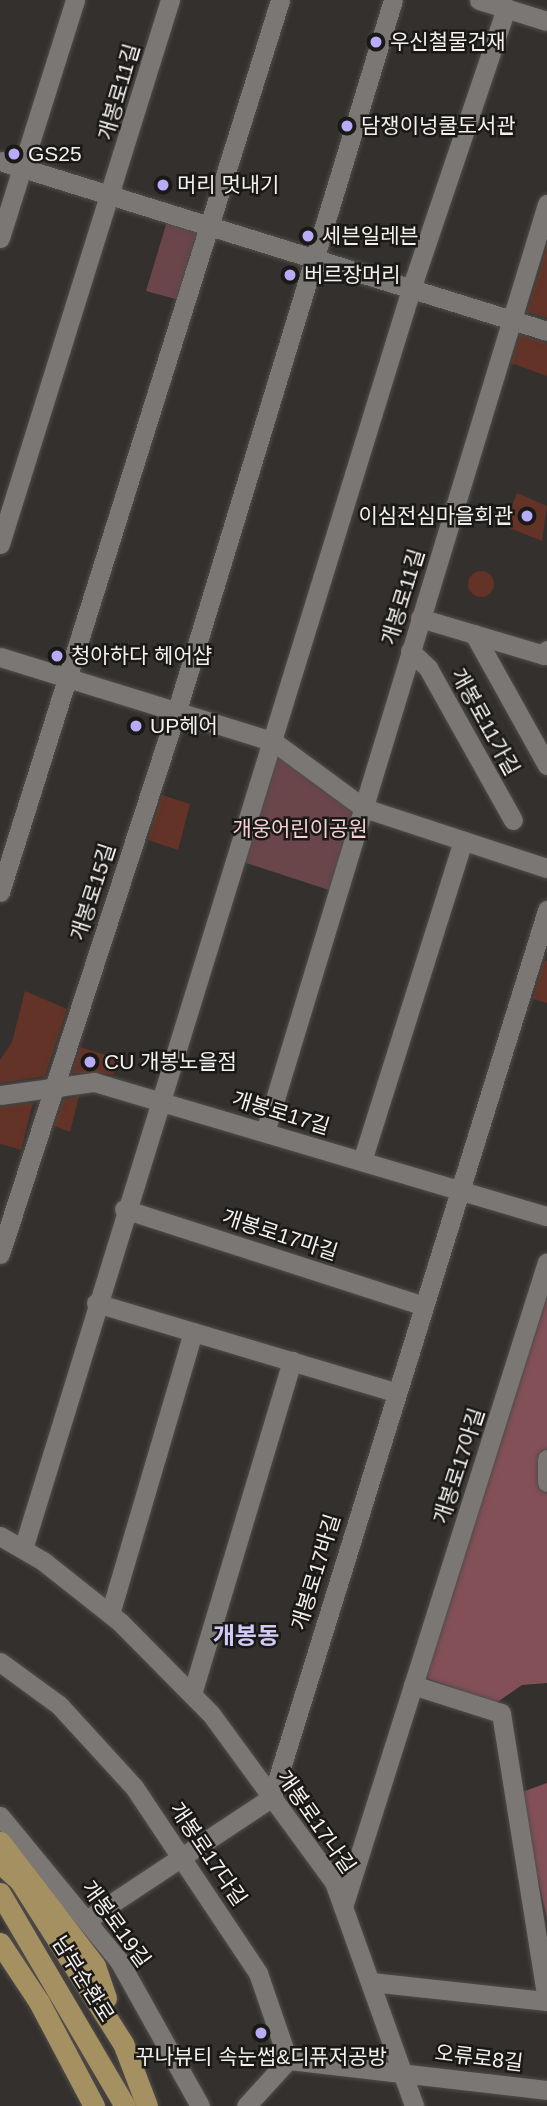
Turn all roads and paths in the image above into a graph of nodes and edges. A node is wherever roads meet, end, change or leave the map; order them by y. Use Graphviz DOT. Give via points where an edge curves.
graph roads {
  1 [pos="75,0"];
  2 [pos="170,0"];
  3 [pos="280,0"];
  4 [pos="393,0"];
  5 [pos="479,0"];
  6 [pos="506,8"];
  7 [pos="547,20"];
  8 [pos="0,161"];
  9 [pos="24,168"];
  10 [pos="111,197"];
  11 [pos="547,204"];
  12 [pos="208,226"];
  13 [pos="0,238"];
  14 [pos="312,258"];
  15 [pos="411,289"];
  16 [pos="509,319"];
  17 [pos="547,331"];
  18 [pos="0,544"];
  19 [pos="420,618"];
  20 [pos="474,634"];
  21 [pos="410,652"];
  22 [pos="546,655"];
  23 [pos="0,657"];
  24 [pos="68,677"];
  25 [pos="177,710"];
  26 [pos="274,742"];
  27 [pos="547,765"];
  28 [pos="364,808"];
  29 [pos="513,820"];
  30 [pos="463,841"];
  31 [pos="547,869"];
  32 [pos="0,892"];
  33 [pos="547,910"];
  34 [pos="55,1088"];
  35 [pos="0,1095"];
  36 [pos="156,1100"];
  37 [pos="265,1132"];
  38 [pos="362,1161"];
  39 [pos="457,1189"];
  40 [pos="124,1209"];
  41 [pos="547,1216"];
  42 [pos="0,1254"];
  43 [pos="547,1262"];
  44 [pos="96,1303"];
  45 [pos="422,1305"];
  46 [pos="194,1332"];
  47 [pos="292,1361"];
  48 [pos="395,1392"];
  49 [pos="547,1459"];
  50 [pos="547,1482"];
  51 [pos="0,1536"];
  52 [pos="23,1549"];
  53 [pos="110,1614"];
  54 [pos="0,1662"];
  55 [pos="413,1685"];
  56 [pos="192,1694"];
  57 [pos="272,1797"];
  58 [pos="0,1816"];
  59 [pos="0,1842"];
  60 [pos="182,1855"];
  61 [pos="0,1863"];
  62 [pos="0,1893"];
  63 [pos="343,1907"];
  64 [pos="88,1919"];
  65 [pos="0,1943"];
  66 [pos="371,1982"];
  67 [pos="547,2001"];
  68 [pos="123,2043"];
  69 [pos="288,2060"];
  70 [pos="405,2071"];
  71 [pos="547,2090"];
  72 [pos="94,2106"];
  73 [pos="125,2106"];
  74 [pos="147,2106"];
  75 [pos="200,2106"];
  76 [pos="246,2106"];
  77 [pos="414,2106"];
  1 -- 9 [label="street"];
  2 -- 10 [label="street, 개봉로11길"];
  3 -- 12 [label="street"];
  4 -- 14 [label="street"];
  5 -- 6 [label="street"];
  6 -- 7 [label="street"];
  6 -- 15 [label="street"];
  8 -- 9 [label="street"];
  9 -- 10 [label="street"];
  9 -- 13 [label="street"];
  10 -- 12 [label="street"];
  10 -- 18 [label="street, 개봉로11길"];
  11 -- 16 [label="street, 개봉로11길"];
  12 -- 14 [label="street"];
  12 -- 24 [label="street"];
  14 -- 15 [label="street"];
  14 -- 25 [label="street"];
  15 -- 16 [label="street"];
  15 -- 26 [label="street"];
  16 -- 17 [label="street"];
  16 -- 19 [label="street, 개봉로11길"];
  19 -- 20 [label="street"];
  19 -- 21 [label="street, 개봉로11길"];
  20 -- 22 [label="street"];
  20 -- 27 [label="street"];
  21 -- 28 [label="street, 개봉로11길"];
  21 -- 29 [label="street, 개봉로11가길" via="428,668"];
  23 -- 24 [label="street"];
  24 -- 25 [label="street"];
  24 -- 32 [label="street"];
  25 -- 26 [label="street"];
  25 -- 34 [label="street, 개봉로15길"];
  26 -- 28 [label="street"];
  26 -- 36 [label="street"];
  28 -- 30 [label="street"];
  28 -- 37 [label="street" via="332,895"];
  30 -- 31 [label="street"];
  30 -- 38 [label="street"];
  33 -- 39 [label="street"];
  34 -- 35 [label="street, 개봉로17길"];
  34 -- 36 [label="street, 개봉로17길" via="94,1082"];
  34 -- 42 [label="street, 개봉로15길"];
  36 -- 37 [label="street, 개봉로17길"];
  36 -- 40 [label="street"];
  37 -- 38 [label="street, 개봉로17길"];
  38 -- 39 [label="street, 개봉로17길"];
  39 -- 41 [label="street, 개봉로17길"];
  39 -- 45 [label="street, 개봉로17바길"];
  40 -- 44 [label="street"];
  40 -- 45 [label="street, 개봉로17마길"];
  43 -- 55 [label="street, 개봉로17아길"];
  44 -- 46 [label="street"];
  44 -- 52 [label="street"];
  45 -- 48 [label="street, 개봉로17바길"];
  46 -- 47 [label="street"];
  46 -- 53 [label="street"];
  47 -- 48 [label="street"];
  47 -- 56 [label="street"];
  48 -- 57 [label="street, 개봉로17바길"];
  49 -- 50 [label="street"];
  51 -- 52 [label="street, 개봉로17나길"];
  52 -- 53 [label="street, 개봉로17나길"];
  53 -- 56 [label="street, 개봉로17나길"];
  54 -- 60 [label="street, 개봉로17다길" via="59,1705 134,1787"];
  55 -- 63 [label="street, 개봉로17아길"];
  55 -- 67 [label="street" via="501,1713"];
  56 -- 57 [label="street, 개봉로17나길"];
  57 -- 60 [label="street"];
  57 -- 63 [label="street, 개봉로17나길" via="334,1882"];
  58 -- 64 [label="street, 개봉로19길"];
  59 -- 68 [label="main road" via="94,1966"];
  60 -- 64 [label="street"];
  60 -- 69 [label="street, 개봉로17다길" via="258,1973"];
  61 -- 68 [label="main road, 남부순환로" via="20,1881"];
  62 -- 73 [label="main road, 남부순환로"];
  63 -- 66 [label="street, 개봉로17나길"];
  64 -- 75 [label="street, 개봉로19길" via="119,1961"];
  65 -- 72 [label="main road" via="39,2002"];
  66 -- 67 [label="street"];
  66 -- 70 [label="street, 개봉로17나길"];
  68 -- 74 [label="main road, 남부순환로"];
  69 -- 70 [label="street"];
  69 -- 76 [label="street"];
  70 -- 71 [label="street, 오류로8길"];
  70 -- 77 [label="street, 개봉로17나길"];
}
